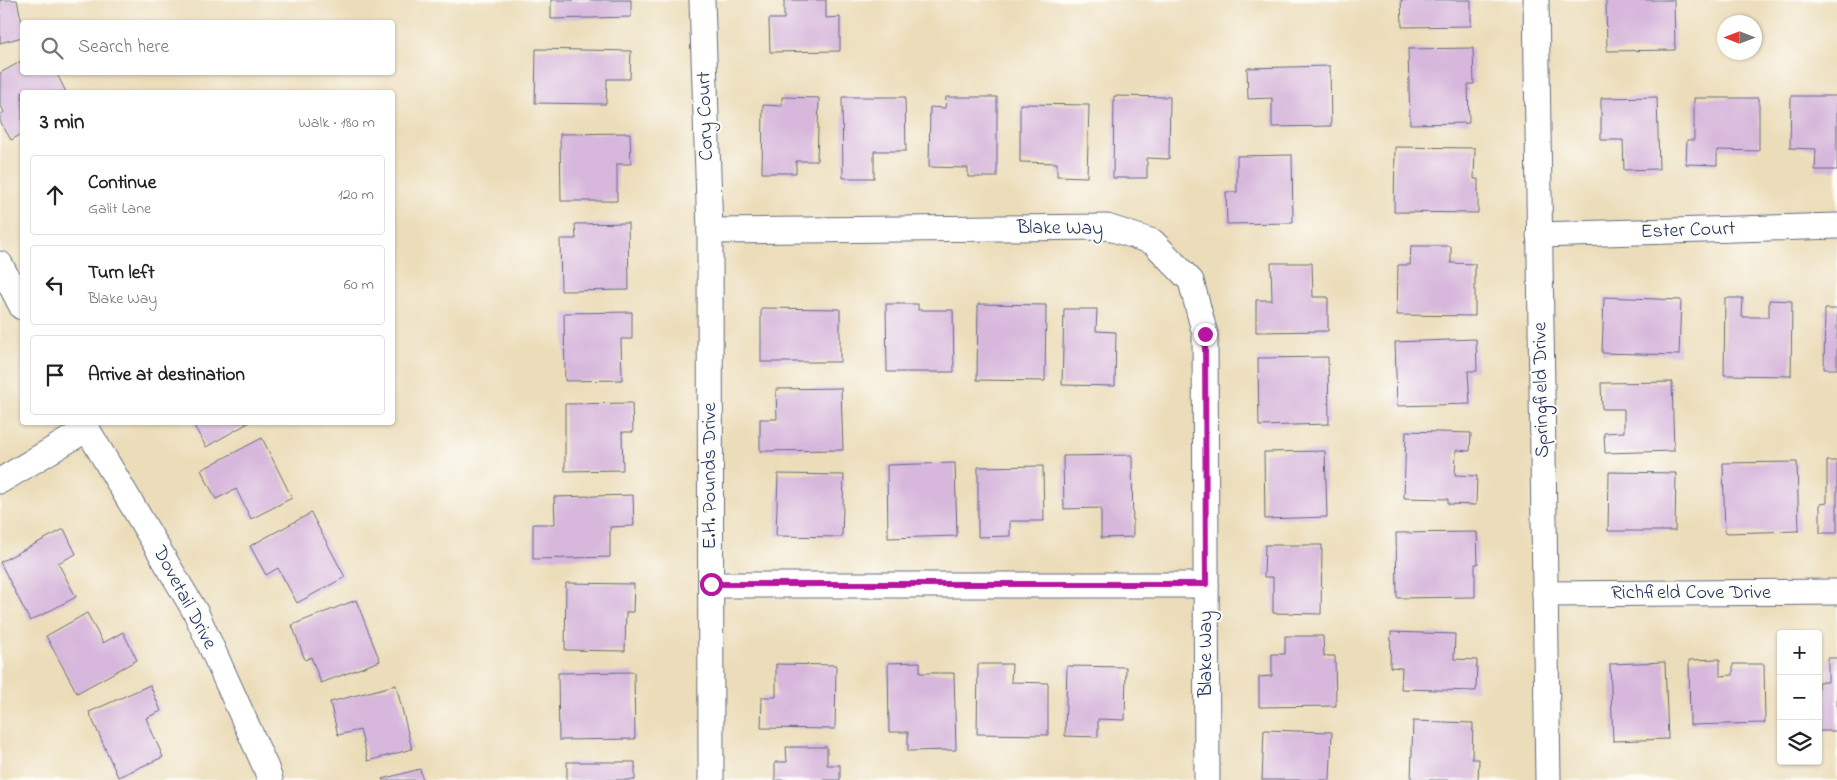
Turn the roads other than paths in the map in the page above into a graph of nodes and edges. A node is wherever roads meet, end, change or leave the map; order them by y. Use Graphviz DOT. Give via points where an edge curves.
graph roads {
  1 [pos="702,0"];
  2 [pos="1536,0"];
  3 [pos="1837,226"];
  4 [pos="710,231"];
  5 [pos="1539,235"];
  6 [pos="0,264"];
  7 [pos="20,303"];
  8 [pos="85,426"];
  9 [pos="0,481"];
  10 [pos="711,584"];
  11 [pos="1206,584"];
  12 [pos="1837,592"];
  13 [pos="1546,594"];
  14 [pos="270,780"];
  15 [pos="711,780"];
  16 [pos="1207,780"];
  17 [pos="1548,780"];
  1 -- 4 [label="street, Cory Court"];
  2 -- 5 [label="street, Springfield Drive"];
  3 -- 5 [label="street, Ester Court"];
  4 -- 10 [label="street, E.H. Pounds Drive"];
  4 -- 11 [label="street, Blake Way" via="1107,227 1152,242 1191,280 1205,334"];
  5 -- 13 [label="street, Springfield Drive"];
  6 -- 7 [label="street"];
  8 -- 9 [label="street"];
  8 -- 14 [label="street, Dovetail Drive" via="196,613"];
  10 -- 11 [label="street"];
  10 -- 15 [label="street, E.H. Pounds Drive"];
  11 -- 16 [label="street, Blake Way"];
  12 -- 13 [label="street, Richfield Cove Drive"];
  13 -- 17 [label="street, Springfield Drive"];
}
